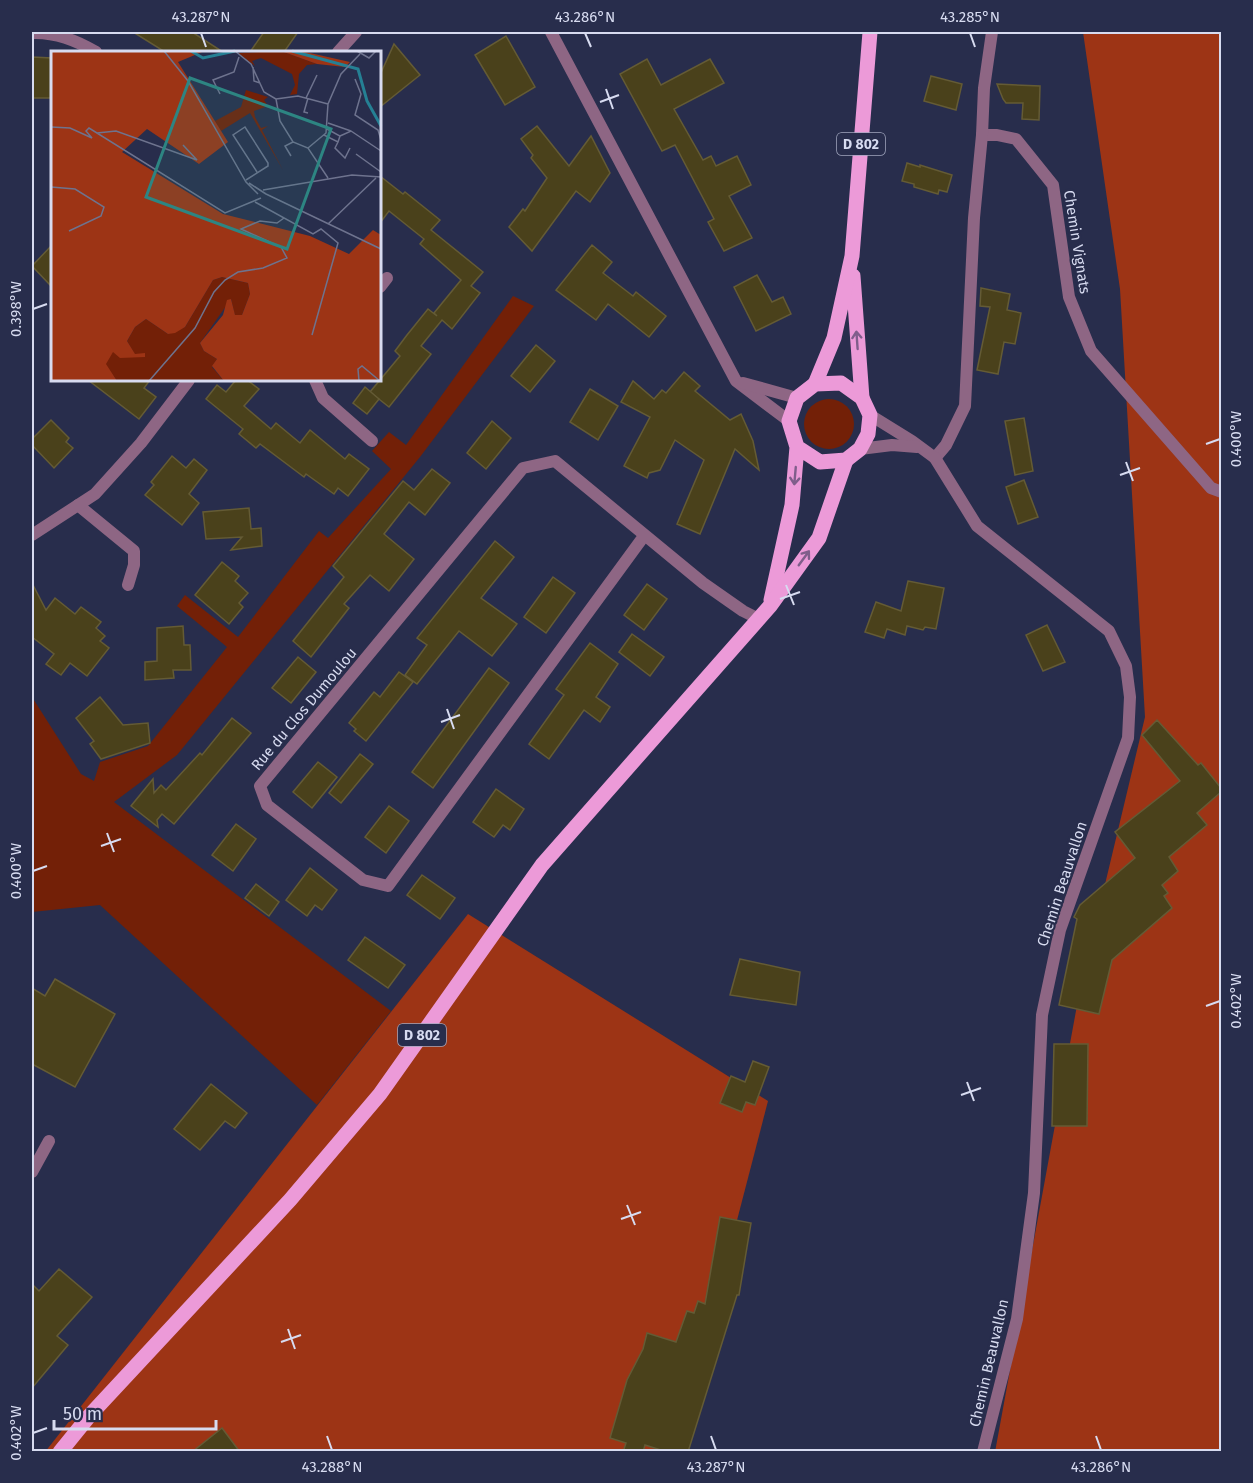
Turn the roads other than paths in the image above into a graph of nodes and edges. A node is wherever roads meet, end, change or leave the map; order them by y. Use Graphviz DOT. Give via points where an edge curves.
graph roads {
  1 [pos="356,32"];
  2 [pos="551,32"];
  3 [pos="870,32"];
  4 [pos="992,32"];
  5 [pos="32,33"];
  6 [pos="82,37"];
  7 [pos="95,51"];
  8 [pos="339,51"];
  9 [pos="982,135"];
  10 [pos="852,256"];
  11 [pos="188,381"];
  12 [pos="315,381"];
  13 [pos="736,381"];
  14 [pos="815,384"];
  15 [pos="797,398"];
  16 [pos="862,398"];
  17 [pos="870,415"];
  18 [pos="789,421"];
  19 [pos="372,441"];
  20 [pos="797,447"];
  21 [pos="921,447"];
  22 [pos="860,449"];
  23 [pos="935,458"];
  24 [pos="846,460"];
  25 [pos="1221,492"];
  26 [pos="78,506"];
  27 [pos="32,535"];
  28 [pos="644,536"];
  29 [pos="128,585"];
  30 [pos="770,606"];
  31 [pos="759,619"];
  32 [pos="49,1141"];
  33 [pos="32,1172"];
  34 [pos="60,1452"];
  35 [pos="983,1452"];
  1 -- 8 [label="street"];
  2 -- 13 [label="street"];
  3 -- 10 [label="main road, D 802"];
  4 -- 9 [label="street"];
  5 -- 6 [label="street"];
  6 -- 7 [label="street"];
  9 -- 23 [label="street" via="965,406 946,445"];
  9 -- 25 [label="street, Chemin Vignats" via="1016,140 1053,185 1069,297 1091,351 1211,489"];
  10 -- 14 [label="main road, D 802" via="834,338"];
  16 -- 10 [label="main road, D 802, one-way"];
  11 -- 26 [label="street" via="141,443 95,494"];
  12 -- 19 [label="street" via="323,398"];
  13 -- 15 [label="street"];
  13 -- 18 [label="street"];
  14 -- 15 [label="main road"];
  14 -- 16 [label="main road" via="841,383"];
  15 -- 18 [label="main road"];
  16 -- 17 [label="main road"];
  17 -- 21 [label="street, Chemin Beauvallon"];
  17 -- 22 [label="main road" via="868,434"];
  18 -- 20 [label="main road"];
  20 -- 24 [label="main road" via="820,462"];
  20 -- 30 [label="main road, D 802, one-way" via="792,505"];
  21 -- 22 [label="street"];
  21 -- 23 [label="street, Chemin Beauvallon"];
  22 -- 24 [label="main road"];
  23 -- 35 [label="street, Chemin Beauvallon" via="976,526 1109,631 1126,666 1130,697 1128,738 1060,930 1042,1015 1034,1193 1017,1319"];
  30 -- 24 [label="main road, D 802, one-way" via="819,538"];
  26 -- 27 [label="street"];
  26 -- 29 [label="street" via="134,551"];
  28 -- 28 [label="street, Rue du Clos Dumoulou" via="555,461 523,468 260,786 267,805 363,880 388,886"];
  28 -- 31 [label="street, Rue du Clos Dumoulou" via="703,583"];
  30 -- 31 [label="main road, D 802"];
  31 -- 34 [label="main road, D 802" via="542,865 380,1094 290,1200"];
  32 -- 33 [label="street"];
}
